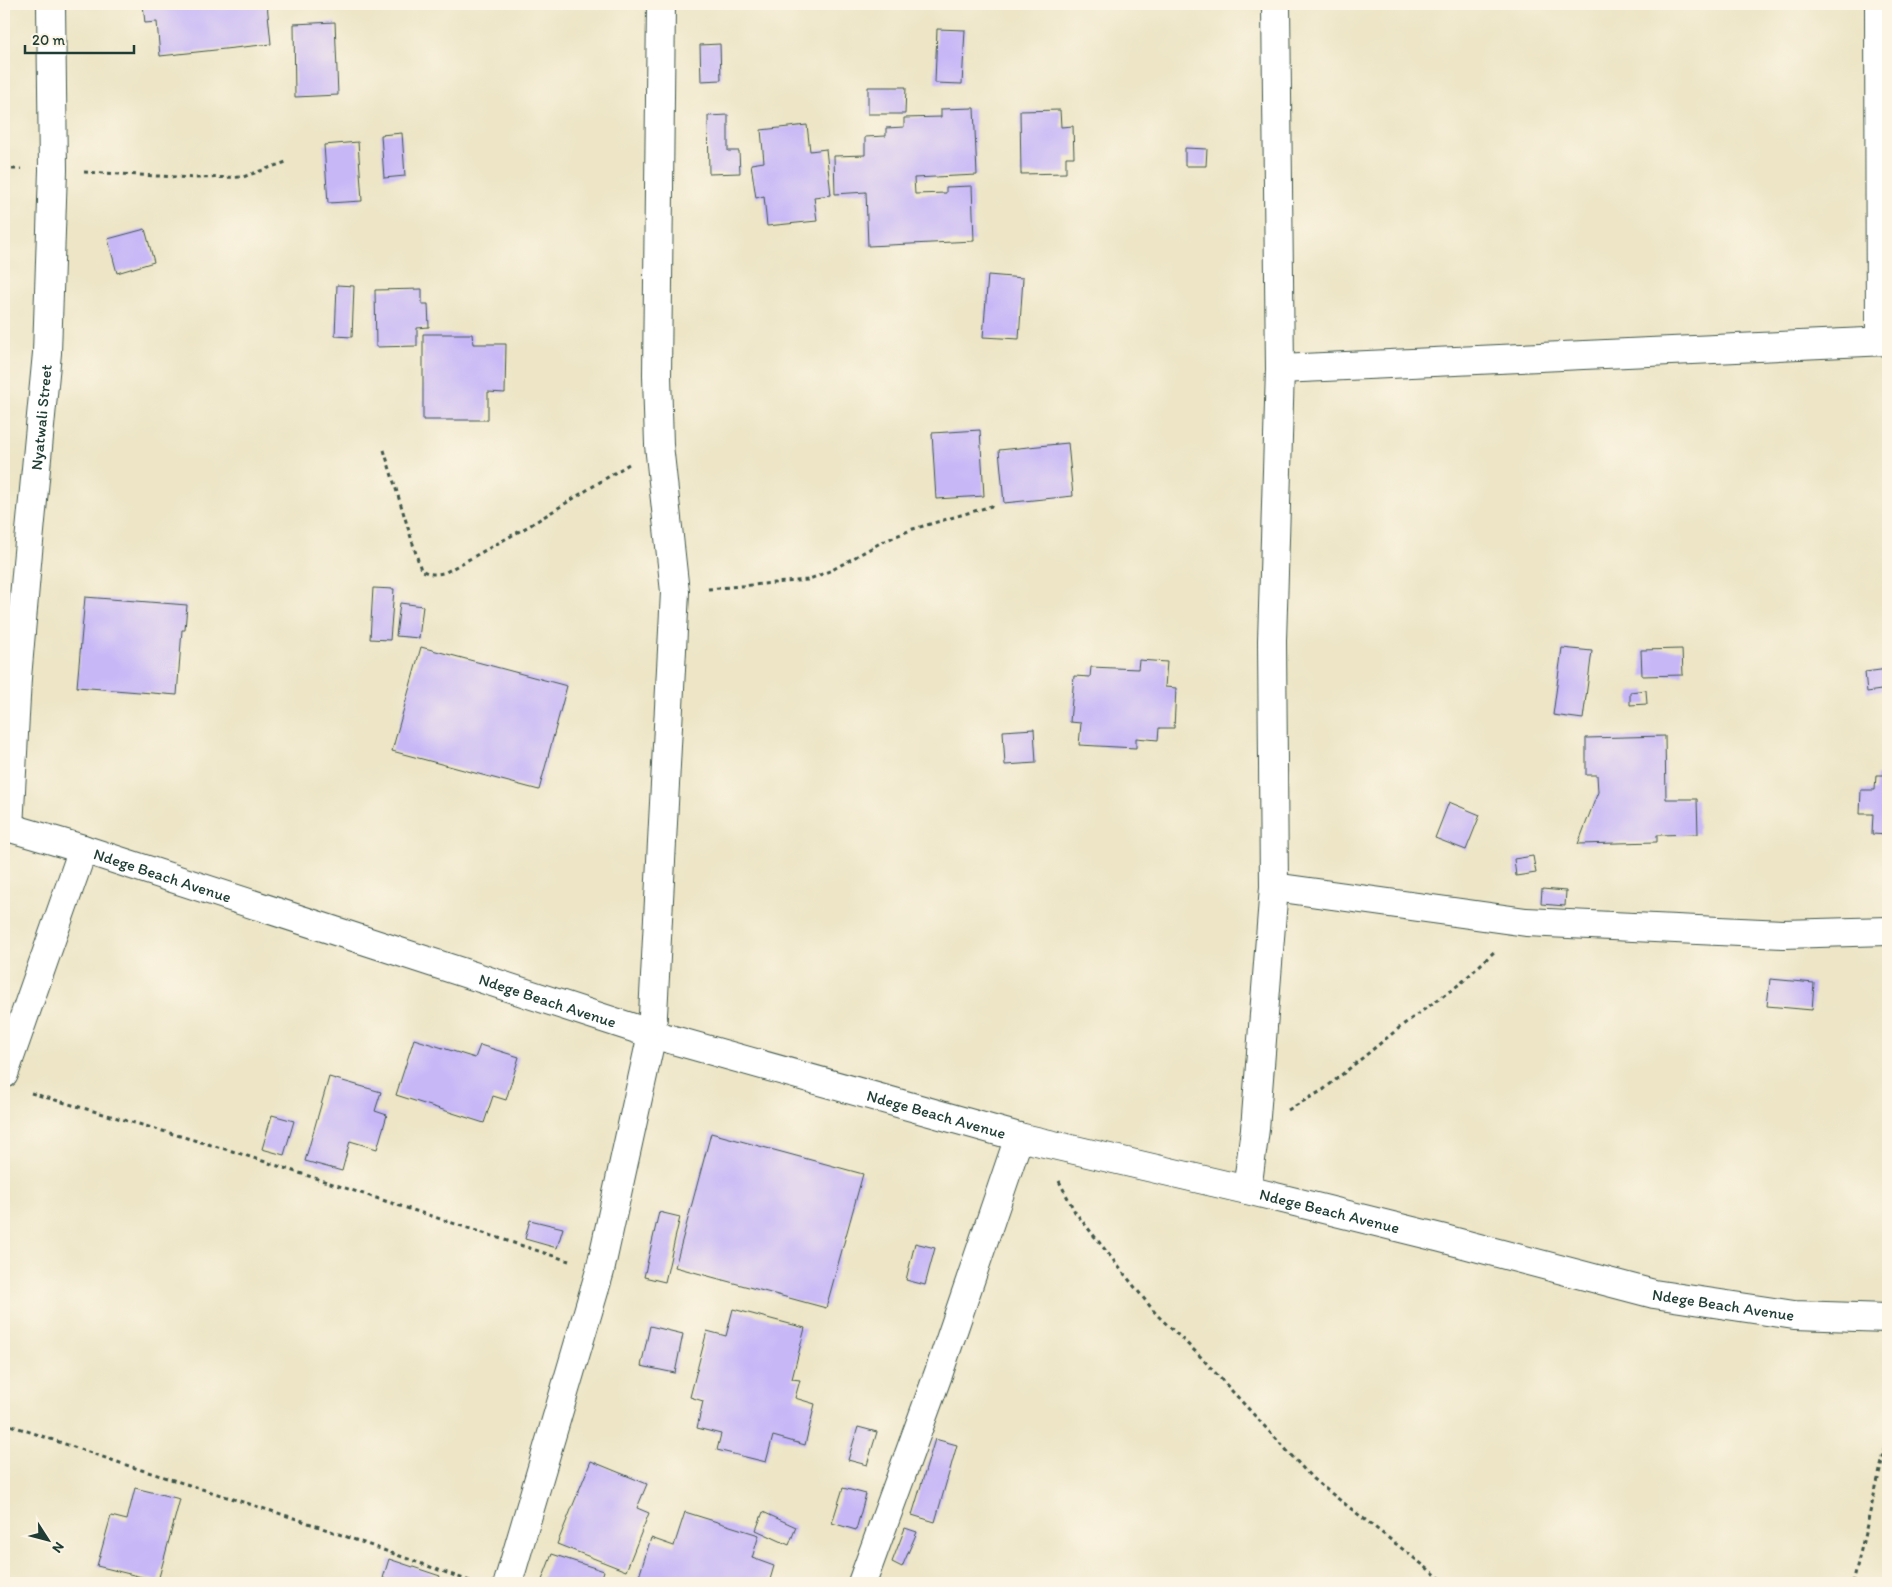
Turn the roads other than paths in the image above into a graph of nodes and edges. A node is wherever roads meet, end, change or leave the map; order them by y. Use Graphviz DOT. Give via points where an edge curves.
graph roads {
  1 [pos="50,4"];
  2 [pos="661,4"];
  3 [pos="1276,4"];
  4 [pos="1879,4"];
  5 [pos="1884,341"];
  6 [pos="1280,369"];
  7 [pos="6,827"];
  8 [pos="83,849"];
  9 [pos="1274,887"];
  10 [pos="1888,931"];
  11 [pos="652,1034"];
  12 [pos="13,1082"];
  13 [pos="1030,1140"];
  14 [pos="1247,1190"];
  15 [pos="1888,1318"];
  16 [pos="508,1583"];
  17 [pos="862,1583"];
  1 -- 7 [label="street, Nyatwali Street" via="53,170 47,353"];
  2 -- 11 [label="street" via="657,375 659,445 675,592"];
  3 -- 6 [label="street"];
  4 -- 5 [label="street"];
  5 -- 6 [label="street"];
  6 -- 9 [label="street" via="1272,641"];
  7 -- 8 [label="street, Ndege Beach Avenue"];
  8 -- 11 [label="street, Ndege Beach Avenue"];
  8 -- 12 [label="street"];
  9 -- 10 [label="street" via="1526,922 1783,934"];
  9 -- 14 [label="street" via="1255,1129"];
  11 -- 13 [label="street, Ndege Beach Avenue"];
  11 -- 16 [label="street" via="600,1271"];
  13 -- 14 [label="street, Ndege Beach Avenue"];
  13 -- 17 [label="street" via="939,1372"];
  14 -- 15 [label="street, Ndege Beach Avenue" via="1654,1294 1794,1315"];
}
